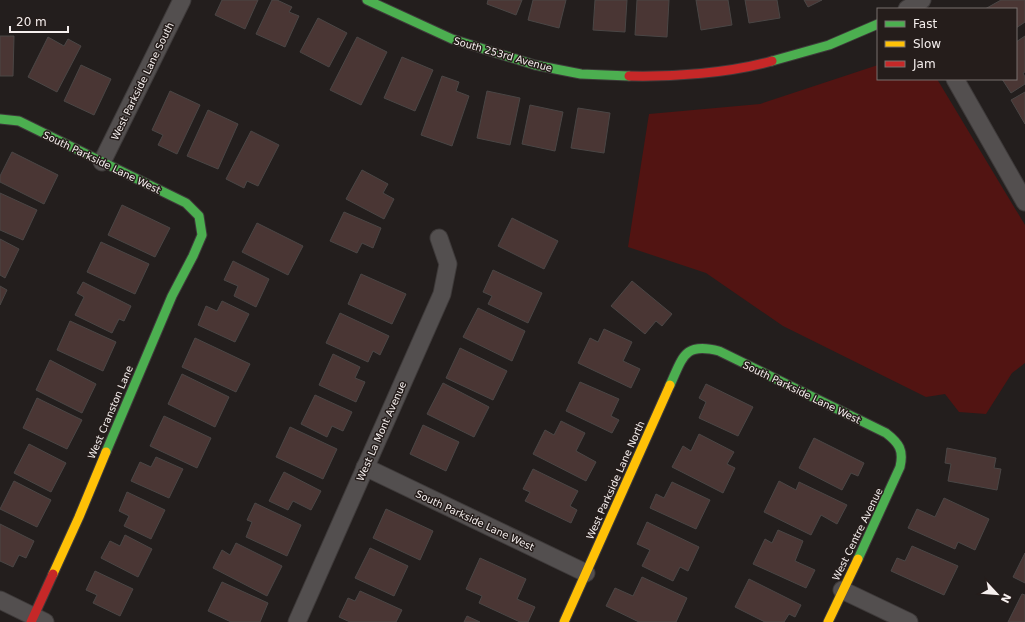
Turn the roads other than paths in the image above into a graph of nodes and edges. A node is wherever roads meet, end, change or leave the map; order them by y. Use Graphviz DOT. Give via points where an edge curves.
graph roads {
  1 [pos="182,0"];
  2 [pos="367,0"];
  3 [pos="877,24"];
  4 [pos="956,80"];
  5 [pos="0,119"];
  6 [pos="102,162"];
  7 [pos="1025,202"];
  8 [pos="199,216"];
  9 [pos="439,238"];
  10 [pos="690,350"];
  11 [pos="903,454"];
  12 [pos="365,467"];
  13 [pos="586,573"];
  14 [pos="842,590"];
  15 [pos="0,600"];
  16 [pos="36,620"];
  17 [pos="297,622"];
  18 [pos="564,622"];
  19 [pos="828,622"];
  20 [pos="909,622"];
  1 -- 6 [label="street, West Parkside Lane South"];
  2 -- 3 [label="street, South 253rd Avenue" via="452,39 535,65 581,74 639,76 706,73 755,66 829,45"];
  4 -- 7 [label="street"];
  5 -- 6 [label="street, South Parkside Lane West" via="19,121"];
  6 -- 8 [label="street, South Parkside Lane West" via="186,203"];
  8 -- 16 [label="street, West Cranston Lane" via="202,235 172,296"];
  9 -- 12 [label="street, West La Mont Avenue" via="448,264 442,294"];
  10 -- 11 [label="street, South Parkside Lane West" via="700,348 719,352 886,433 901,447"];
  10 -- 13 [label="street, West Parkside Lane North" via="680,363"];
  11 -- 14 [label="street, West Centre Avenue" via="898,474"];
  12 -- 13 [label="street, South Parkside Lane West"];
  12 -- 17 [label="street, West La Mont Avenue"];
  13 -- 18 [label="street, West Parkside Lane North"];
  14 -- 19 [label="street, West Centre Avenue"];
  14 -- 20 [label="street"];
  15 -- 16 [label="street"];
}
